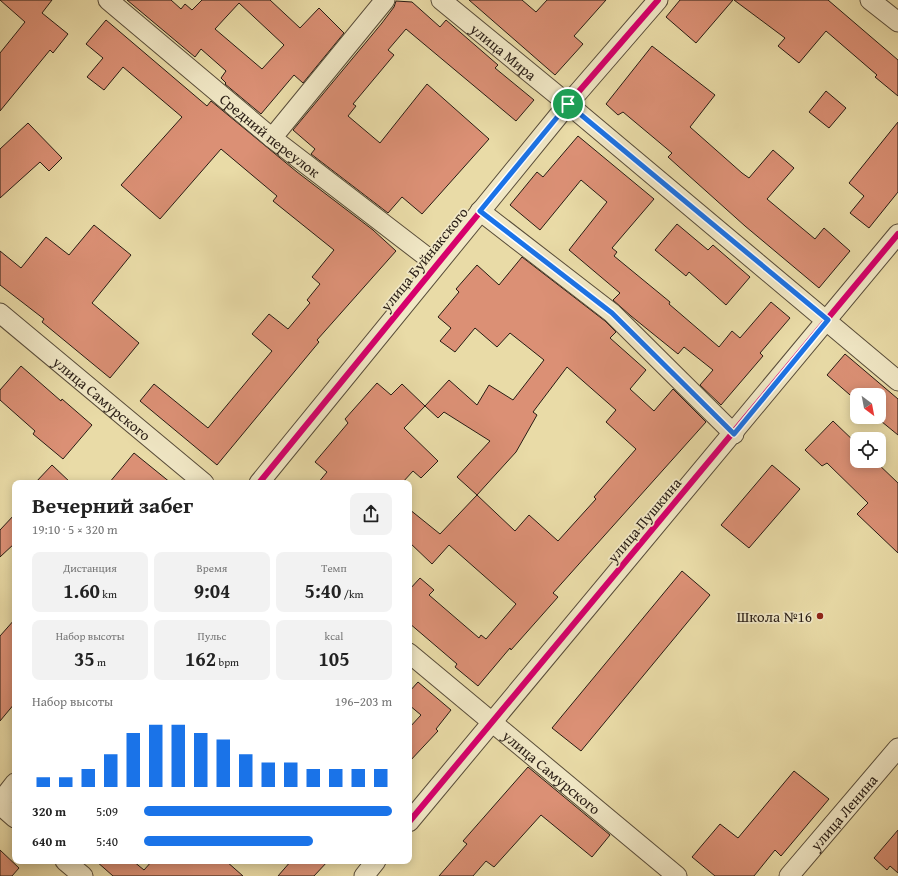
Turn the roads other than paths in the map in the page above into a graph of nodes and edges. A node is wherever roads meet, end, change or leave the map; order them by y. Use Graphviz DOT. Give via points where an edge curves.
graph roads {
  1 [pos="108,0"];
  2 [pos="385,0"];
  3 [pos="441,0"];
  4 [pos="658,0"];
  5 [pos="870,0"];
  6 [pos="898,22"];
  7 [pos="568,104"];
  8 [pos="272,138"];
  9 [pos="480,211"];
  10 [pos="898,234"];
  11 [pos="436,264"];
  12 [pos="0,313"];
  13 [pos="828,320"];
  14 [pos="898,381"];
  15 [pos="734,434"];
  16 [pos="200,480"];
  17 [pos="261,480"];
  18 [pos="412,655"];
  19 [pos="492,722"];
  20 [pos="898,748"];
  21 [pos="12,787"];
  22 [pos="0,802"];
  23 [pos="0,805"];
  24 [pos="12,815"];
  25 [pos="412,818"];
  26 [pos="69,864"];
  27 [pos="374,864"];
  28 [pos="83,876"];
  29 [pos="364,876"];
  30 [pos="677,876"];
  31 [pos="789,876"];
  1 -- 8 [label="street, Средний переулок"];
  2 -- 8 [label="street"];
  3 -- 7 [label="street, улица Мира"];
  4 -- 7 [label="street, улица Буйнакского"];
  5 -- 6 [label="street"];
  7 -- 9 [label="street, улица Буйнакского"];
  7 -- 13 [label="street, улица Мира"];
  8 -- 11 [label="street, Средний переулок"];
  9 -- 11 [label="street, улица Буйнакского"];
  9 -- 15 [label="street" via="612,313"];
  10 -- 13 [label="street, улица Пушкина"];
  11 -- 17 [label="street, улица Буйнакского"];
  12 -- 16 [label="street, улица Самурского"];
  13 -- 14 [label="street, улица Мира"];
  13 -- 15 [label="street, улица Пушкина"];
  15 -- 19 [label="street, улица Пушкина"];
  18 -- 19 [label="street, улица Самурского"];
  19 -- 25 [label="street, улица Пушкина"];
  19 -- 30 [label="street, улица Самурского"];
  20 -- 31 [label="street, улица Ленина"];
  21 -- 22 [label="street"];
  23 -- 24 [label="street"];
  26 -- 28 [label="street"];
  27 -- 29 [label="street"];
}
